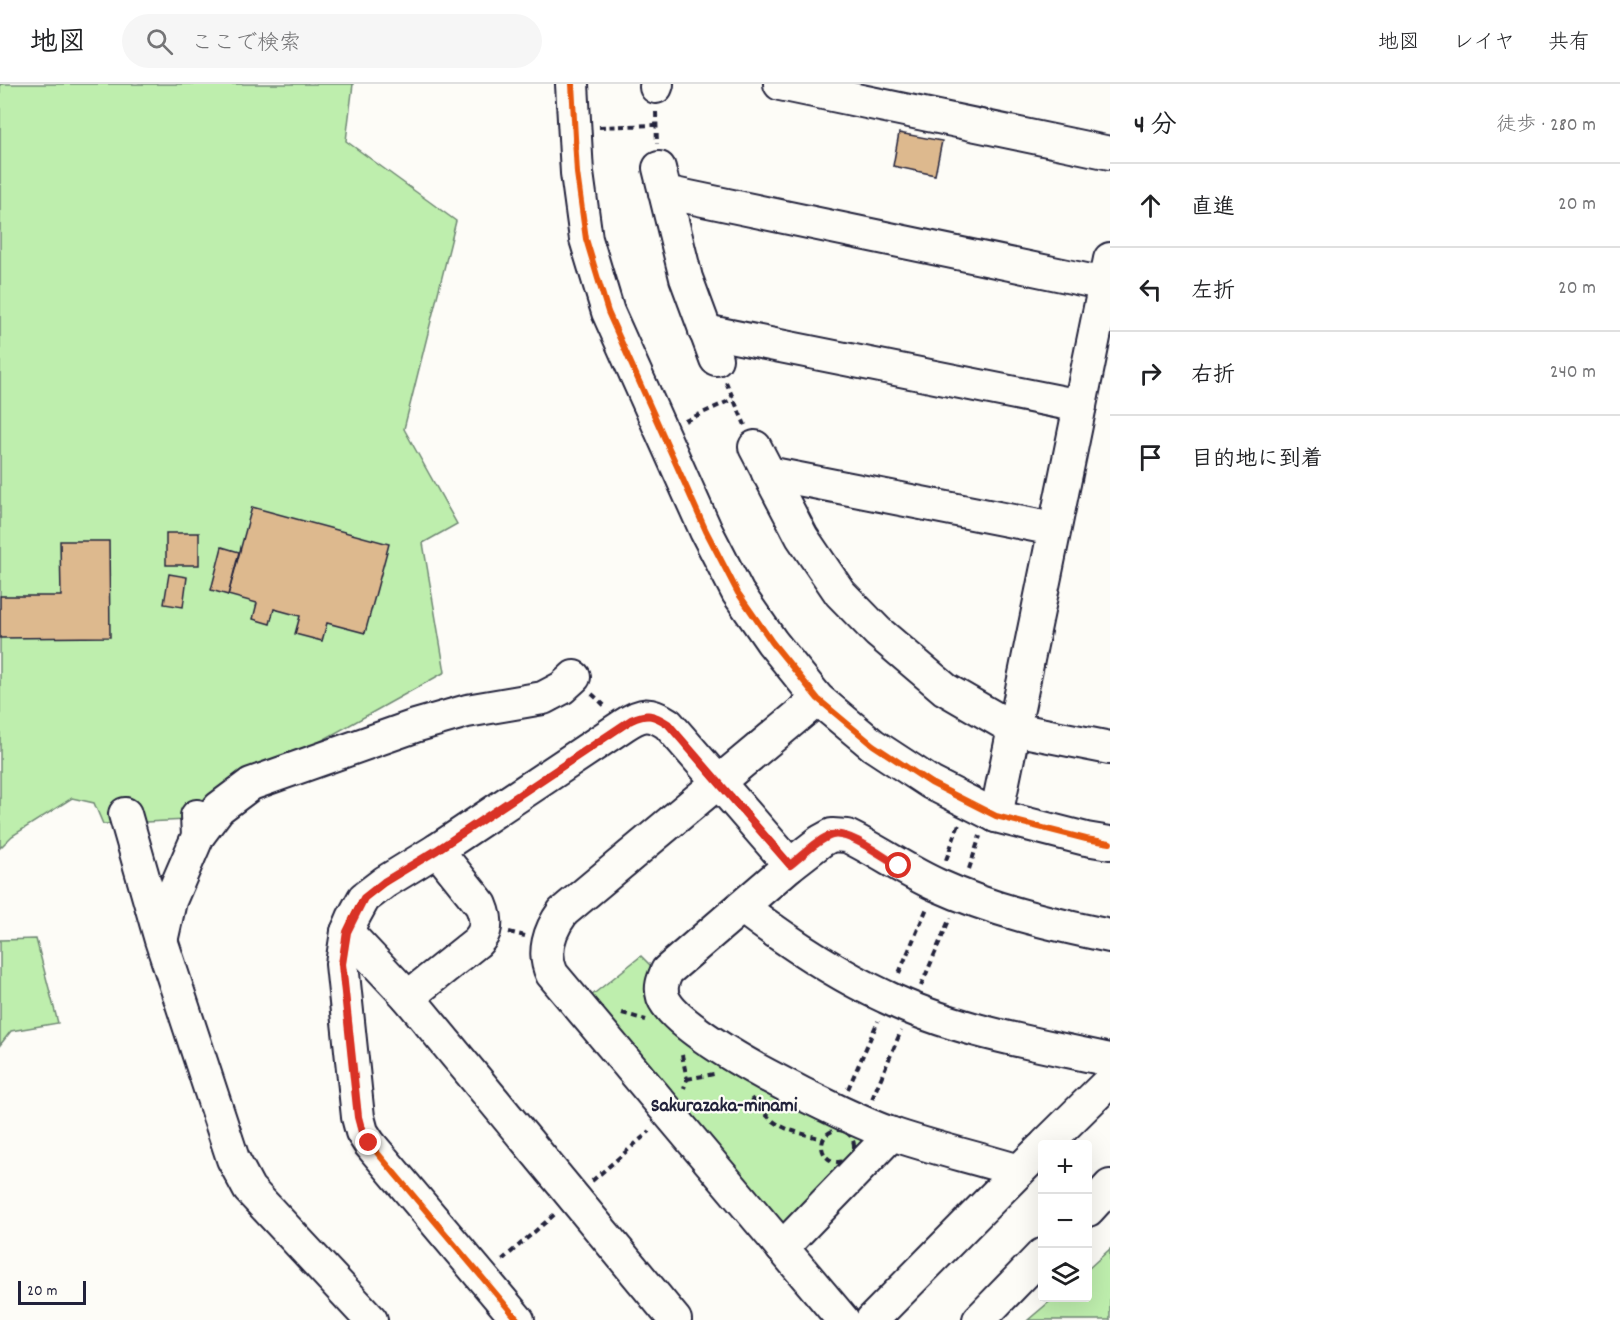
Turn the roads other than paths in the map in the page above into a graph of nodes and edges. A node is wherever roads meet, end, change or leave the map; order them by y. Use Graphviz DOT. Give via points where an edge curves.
graph roads {
  1 [pos="572,84"];
  2 [pos="780,84"];
  3 [pos="1110,153"];
  4 [pos="1108,276"];
  5 [pos="1080,406"];
  6 [pos="1054,529"];
  7 [pos="574,677"];
  8 [pos="818,699"];
  9 [pos="1014,729"];
  10 [pos="1110,748"];
  11 [pos="718,783"];
  12 [pos="125,814"];
  13 [pos="996,816"];
  14 [pos="1110,843"];
  15 [pos="437,850"];
  16 [pos="790,865"];
  17 [pos="743,908"];
  18 [pos="347,932"];
  19 [pos="1110,936"];
  20 [pos="162,940"];
  21 [pos="408,997"];
  22 [pos="1110,1060"];
  23 [pos="1110,1081"];
  24 [pos="892,1134"];
  25 [pos="1050,1140"];
  26 [pos="1038,1152"];
  27 [pos="1019,1171"];
  28 [pos="1110,1186"];
  29 [pos="1092,1206"];
  30 [pos="782,1248"];
  31 [pos="1038,1260"];
  32 [pos="371,1320"];
  33 [pos="518,1320"];
  34 [pos="675,1320"];
  35 [pos="843,1320"];
  36 [pos="872,1320"];
  37 [pos="979,1320"];
  1 -- 8 [label="street" via="577,173 586,239 608,312 706,531 738,593"];
  2 -- 3 [label="street"];
  4 -- 5 [label="street"];
  4 -- 5 [label="street" via="662,180 686,278 710,345"];
  5 -- 6 [label="street"];
  6 -- 9 [label="street"];
  6 -- 9 [label="street" via="761,460 802,537 840,593 945,689"];
  7 -- 20 [label="street" via="543,698 467,711 415,726 251,784 198,824 170,901"];
  8 -- 11 [label="street"];
  8 -- 13 [label="street" via="873,745 912,771"];
  9 -- 10 [label="street"];
  9 -- 13 [label="street"];
  11 -- 15 [label="street" via="668,724 656,716 642,715"];
  11 -- 16 [label="street"];
  11 -- 30 [label="street" via="563,912 552,927 547,963 552,974"];
  12 -- 20 [label="street"];
  13 -- 14 [label="street"];
  15 -- 18 [label="street" via="364,898"];
  15 -- 21 [label="street" via="481,905 486,927 477,942"];
  16 -- 17 [label="street"];
  16 -- 19 [label="street" via="832,835 847,836 937,885 980,903"];
  17 -- 22 [label="street" via="800,950 888,998 993,1033"];
  17 -- 24 [label="street" via="667,971 661,984 671,1010 692,1029 760,1072 838,1112"];
  18 -- 21 [label="street"];
  18 -- 33 [label="street" via="342,964 362,1132"];
  20 -- 32 [label="street" via="233,1159 249,1189"];
  21 -- 34 [label="street"];
  23 -- 25 [label="street"];
  24 -- 27 [label="street"];
  24 -- 30 [label="street"];
  26 -- 27 [label="street"];
  27 -- 36 [label="street"];
  28 -- 29 [label="street"];
  30 -- 35 [label="street"];
  31 -- 37 [label="street"];
}
